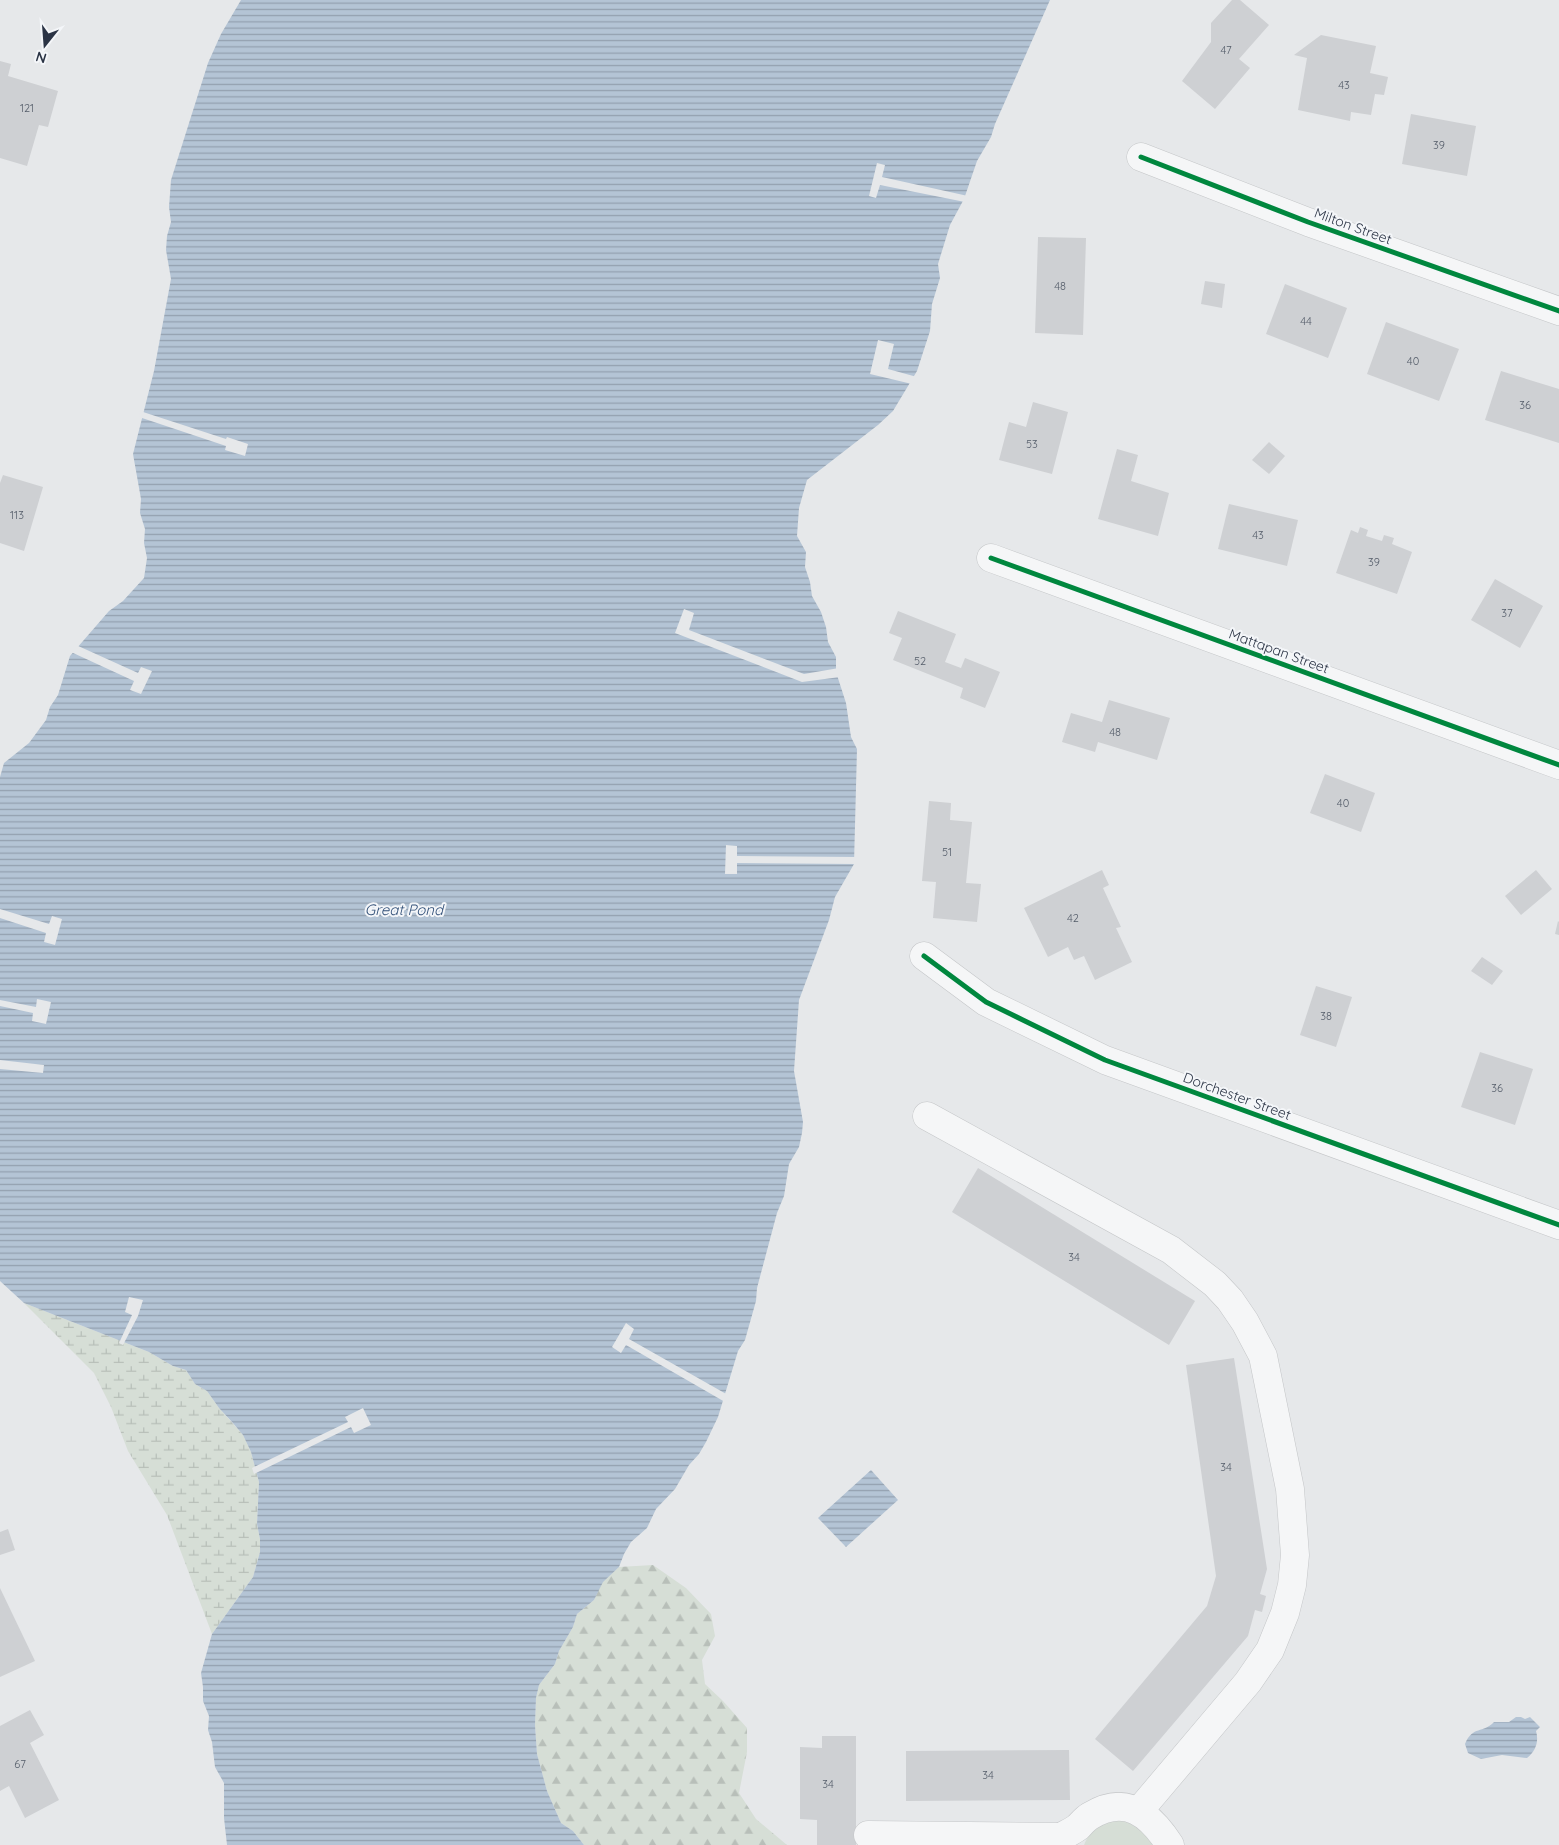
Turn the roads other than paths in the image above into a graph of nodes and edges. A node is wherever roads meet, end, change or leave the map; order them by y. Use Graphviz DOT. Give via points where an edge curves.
graph roads {
  1 [pos="1141,158"];
  2 [pos="1559,311"];
  3 [pos="991,558"];
  4 [pos="1559,765"];
  5 [pos="924,956"];
  6 [pos="927,1116"];
  7 [pos="1559,1225"];
  8 [pos="1139,1811"];
  9 [pos="868,1835"];
  10 [pos="1061,1841"];
  11 [pos="1170,1845"];
  1 -- 2 [label="street, Milton Street" via="1308,222"];
  3 -- 4 [label="street, Mattapan Street"];
  5 -- 7 [label="street, Dorchester Street" via="986,1002 1104,1060"];
  6 -- 8 [label="street" via="1171,1250 1215,1284 1230,1300 1263,1356 1290,1489 1295,1556 1285,1613 1270,1650 1248,1682"];
  8 -- 10 [label="street" via="1119,1806 1103,1809 1088,1817"];
  8 -- 11 [label="street" via="1158,1827"];
  9 -- 10 [label="street"];
}
